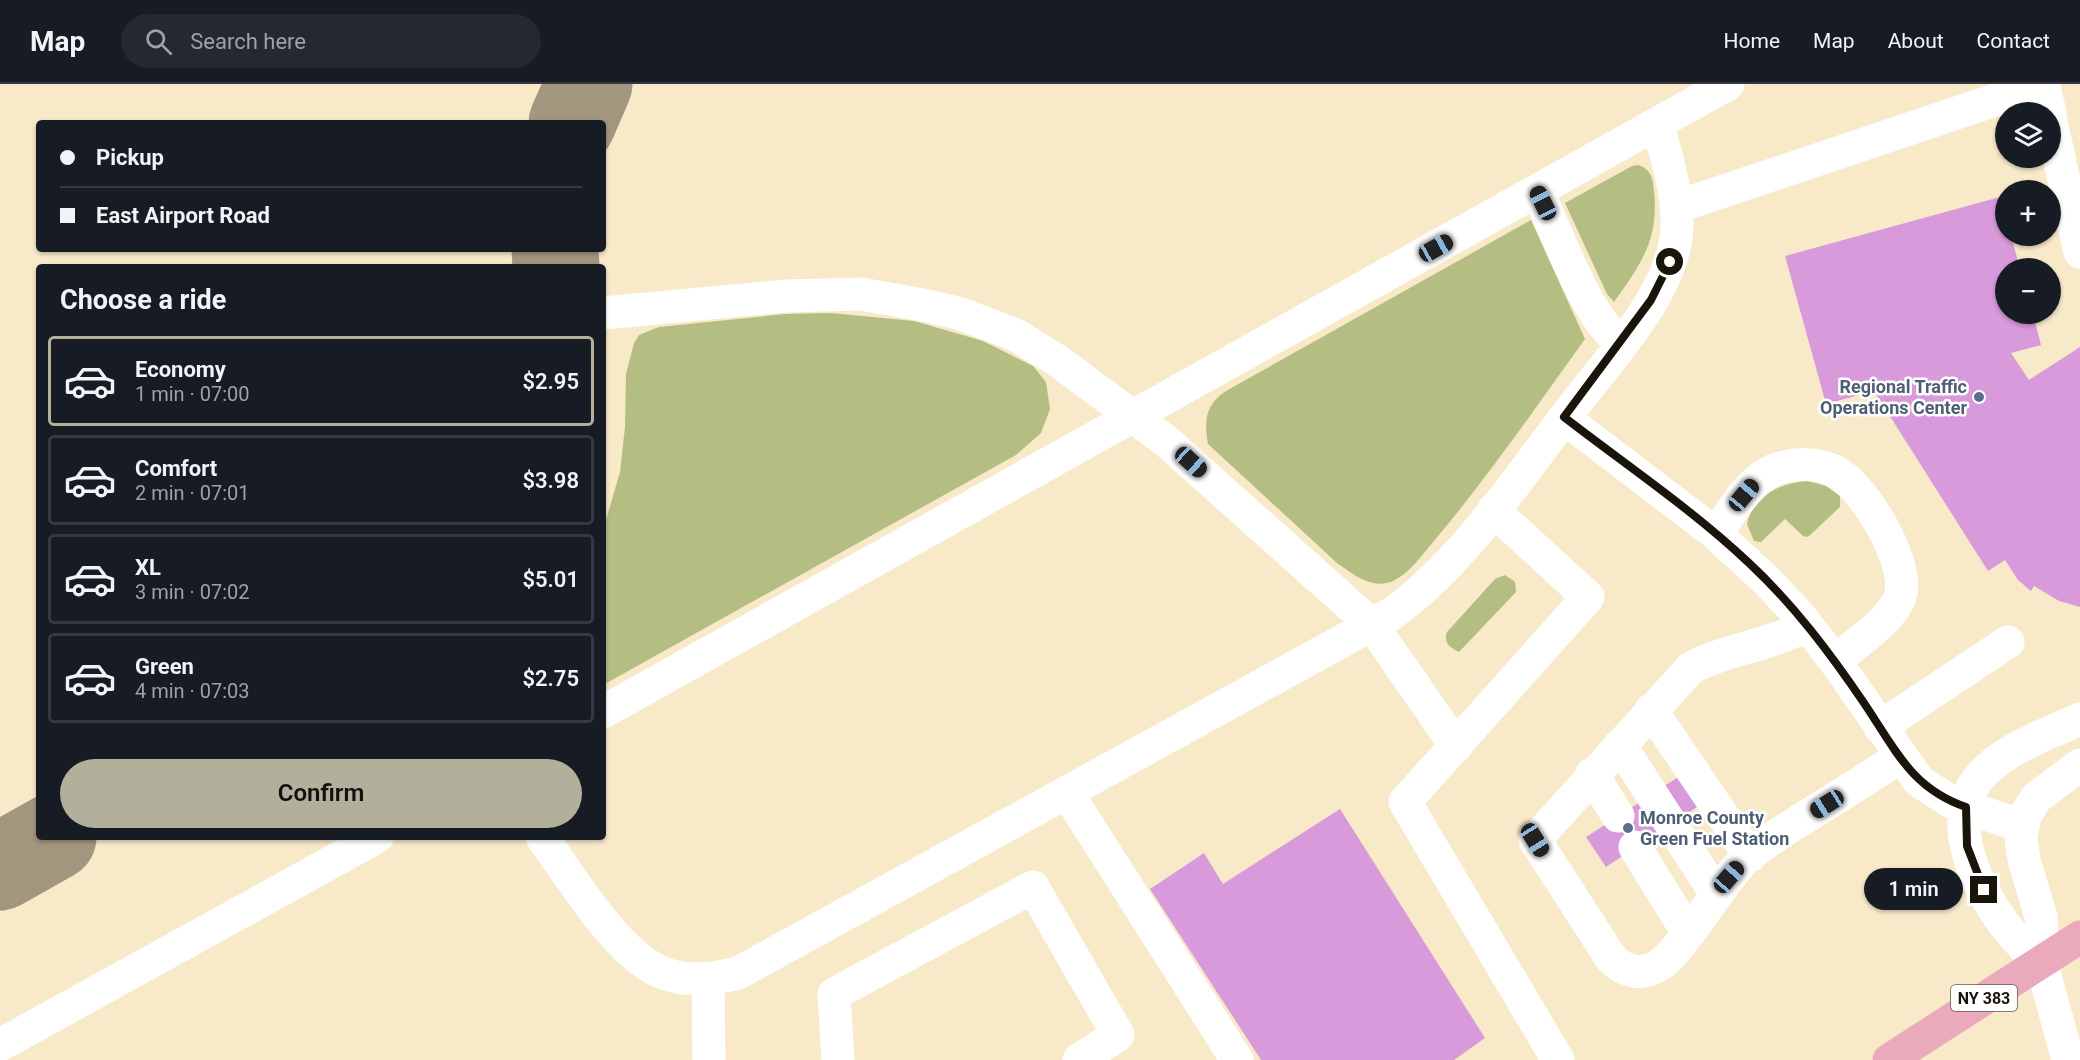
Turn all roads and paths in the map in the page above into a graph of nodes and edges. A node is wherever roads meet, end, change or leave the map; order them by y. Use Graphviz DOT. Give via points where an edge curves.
graph roads {
  1 [pos="1728,84"];
  2 [pos="2048,102"];
  3 [pos="1658,124"];
  4 [pos="2061,166"];
  5 [pos="1537,191"];
  6 [pos="1676,207"];
  7 [pos="2080,252"];
  8 [pos="606,313"];
  9 [pos="1621,343"];
  10 [pos="1133,416"];
  11 [pos="1564,417"];
  12 [pos="1493,510"];
  13 [pos="1716,534"];
  14 [pos="1807,625"];
  15 [pos="1372,626"];
  16 [pos="2008,642"];
  17 [pos="1835,661"];
  18 [pos="606,710"];
  19 [pos="1652,710"];
  20 [pos="2080,720"];
  21 [pos="1880,727"];
  22 [pos="1620,745"];
  23 [pos="1456,746"];
  24 [pos="1900,758"];
  25 [pos="2080,765"];
  26 [pos="1592,774"];
  27 [pos="1068,794"];
  28 [pos="1966,807"];
  29 [pos="1618,816"];
  30 [pos="2022,826"];
  31 [pos="373,840"];
  32 [pos="544,840"];
  33 [pos="1635,847"];
  34 [pos="1750,856"];
  35 [pos="1716,894"];
  36 [pos="1688,933"];
  37 [pos="2080,937"];
  38 [pos="2041,962"];
  39 [pos="708,979"];
  40 [pos="0,1045"];
  41 [pos="709,1060"];
  42 [pos="838,1060"];
  43 [pos="1079,1060"];
  44 [pos="1237,1060"];
  45 [pos="1558,1060"];
  46 [pos="1889,1060"];
  47 [pos="2068,1060"];
  1 -- 3 [label="street"];
  2 -- 6 [label="street" via="2043,84"];
  3 -- 5 [label="street"];
  3 -- 6 [label="street"];
  4 -- 7 [label="street"];
  5 -- 9 [label="street" via="1597,316"];
  5 -- 10 [label="street"];
  6 -- 9 [label="street" via="1670,262 1651,300"];
  8 -- 10 [label="street" via="826,293 917,303 961,314 1016,335"];
  9 -- 11 [label="street"];
  10 -- 15 [label="street" via="1191,462"];
  10 -- 18 [label="street"];
  11 -- 12 [label="street"];
  11 -- 13 [label="street"];
  12 -- 15 [label="street" via="1432,581"];
  12 -- 23 [label="street" via="1588,597"];
  13 -- 14 [label="street"];
  13 -- 17 [label="street" via="1753,485 1773,471 1798,464 1824,467 1856,487 1896,554 1902,572 1902,592 1887,617"];
  14 -- 17 [label="street"];
  14 -- 19 [label="street" via="1770,642 1691,668"];
  15 -- 23 [label="street"];
  15 -- 27 [label="street"];
  16 -- 21 [label="street"];
  17 -- 21 [label="street"];
  19 -- 22 [label="street"];
  19 -- 34 [label="street"];
  20 -- 28 [label="street" via="1995,764 1973,786"];
  21 -- 24 [label="street"];
  22 -- 26 [label="street"];
  22 -- 35 [label="street"];
  23 -- 45 [label="street" via="1405,802"];
  24 -- 28 [label="street" via="1929,790"];
  24 -- 34 [label="street" via="1772,838"];
  25 -- 30 [label="street" via="2036,798"];
  26 -- 29 [label="street"];
  26 -- 36 [label="street" via="1535,840 1618,965 1638,972 1659,966"];
  27 -- 39 [label="street" via="754,966"];
  27 -- 44 [label="street"];
  28 -- 30 [label="street"];
  28 -- 38 [label="street" via="1967,846 1994,911 2010,935"];
  30 -- 38 [label="street" via="2023,854 2041,917"];
  31 -- 40 [label="street"];
  32 -- 39 [label="street" via="612,932 640,959 669,975"];
  33 -- 36 [label="street"];
  34 -- 35 [label="street"];
  35 -- 36 [label="street"];
  37 -- 38 [label="main road, NY 383"];
  38 -- 46 [label="main road, NY 383"];
  38 -- 47 [label="street"];
  39 -- 41 [label="street"];
  42 -- 43 [label="street" via="834,994 1033,887 1118,1035"];
}
